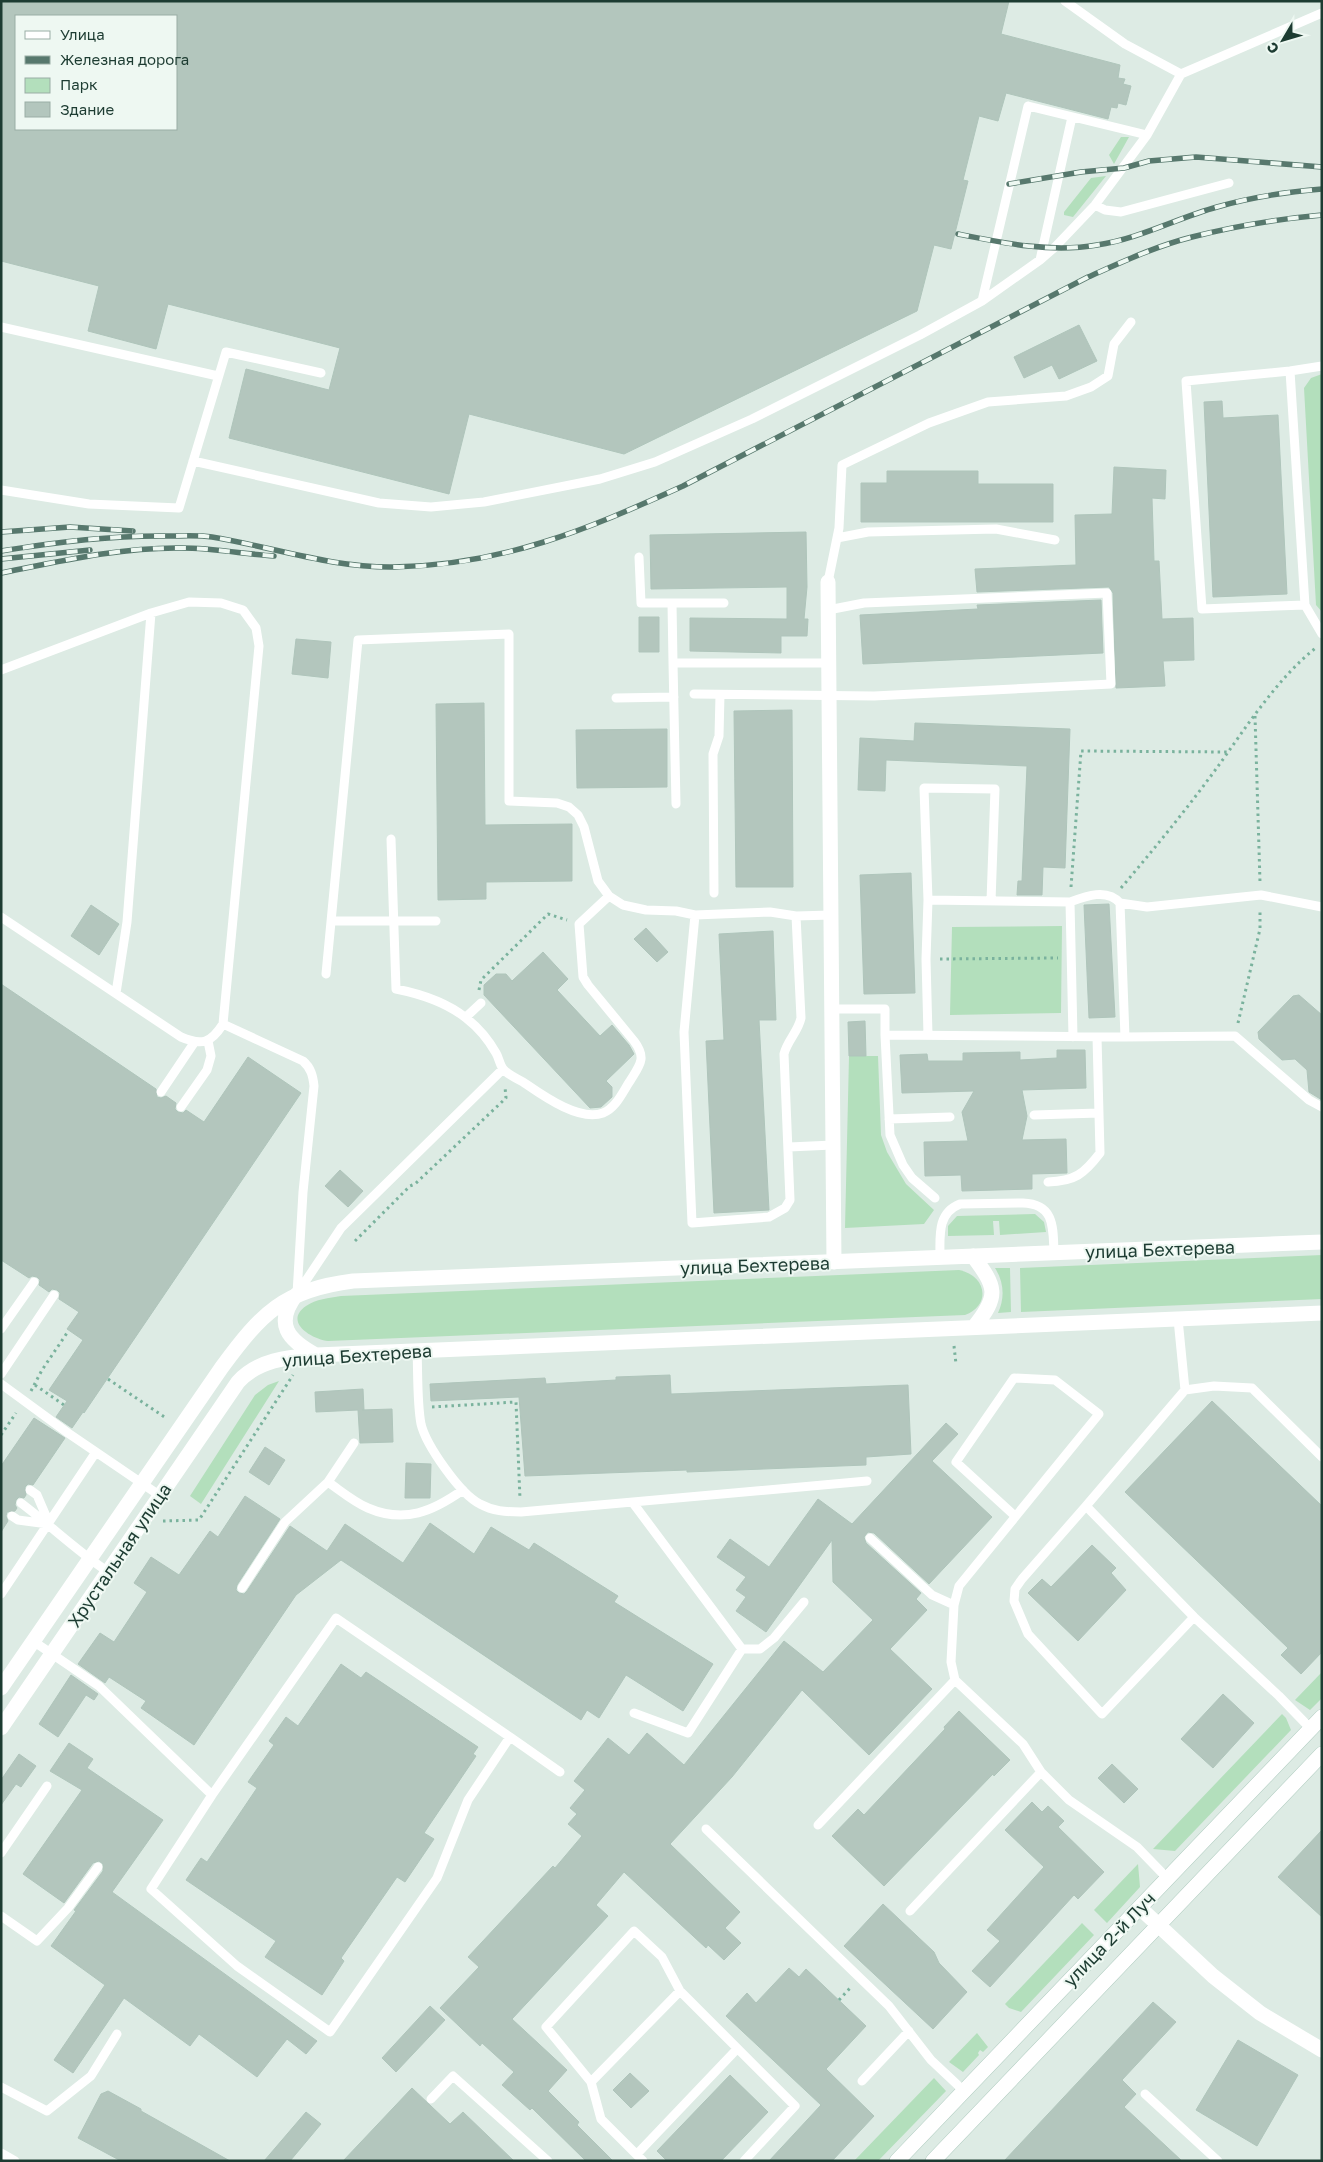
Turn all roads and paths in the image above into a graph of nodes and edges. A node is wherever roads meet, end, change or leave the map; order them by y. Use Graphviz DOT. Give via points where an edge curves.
graph roads {
  1 [pos="1065,1"];
  2 [pos="1322,13"];
  3 [pos="1180,74"];
  4 [pos="1072,117"];
  5 [pos="1146,135"];
  6 [pos="1229,183"];
  7 [pos="1095,205"];
  8 [pos="1040,260"];
  9 [pos="982,301"];
  10 [pos="1131,322"];
  11 [pos="1,327"];
  12 [pos="1322,366"];
  13 [pos="1290,371"];
  14 [pos="321,373"];
  15 [pos="218,376"];
  16 [pos="193,461"];
  17 [pos="1,490"];
  18 [pos="837,538"];
  19 [pos="1054,540"];
  20 [pos="639,557"];
  21 [pos="828,582"];
  22 [pos="672,603"];
  23 [pos="724,603"];
  24 [pos="1305,605"];
  25 [pos="828,610"];
  26 [pos="151,613"];
  27 [pos="1322,634"];
  28 [pos="1322,643"];
  29 [pos="673,663"];
  30 [pos="828,663"];
  31 [pos="1,670"];
  32 [pos="694,694"];
  33 [pos="720,694"];
  34 [pos="674,697"];
  35 [pos="829,697"];
  36 [pos="616,698"];
  37 [pos="1255,716"];
  38 [pos="1228,752"];
  39 [pos="676,804"];
  40 [pos="392,839"];
  41 [pos="714,893"];
  42 [pos="1260,895"];
  43 [pos="609,896"];
  44 [pos="1117,899"];
  45 [pos="928,900"];
  46 [pos="991,901"];
  47 [pos="1070,902"];
  48 [pos="1322,907"];
  49 [pos="695,915"];
  50 [pos="831,915"];
  51 [pos="796,916"];
  52 [pos="1,917"];
  53 [pos="331,921"];
  54 [pos="394,921"];
  55 [pos="436,921"];
  56 [pos="579,924"];
  57 [pos="1072,958"];
  58 [pos="926,959"];
  59 [pos="326,974"];
  60 [pos="116,993"];
  61 [pos="481,1003"];
  62 [pos="832,1009"];
  63 [pos="466,1017"];
  64 [pos="223,1024"];
  65 [pos="885,1035"];
  66 [pos="928,1035"];
  67 [pos="1097,1036"];
  68 [pos="1235,1036"];
  69 [pos="1073,1037"];
  70 [pos="1126,1037"];
  71 [pos="208,1041"];
  72 [pos="194,1043"];
  73 [pos="503,1069"];
  74 [pos="161,1092"];
  75 [pos="1322,1106"];
  76 [pos="181,1107"];
  77 [pos="1099,1113"];
  78 [pos="1034,1115"];
  79 [pos="950,1117"];
  80 [pos="889,1119"];
  81 [pos="833,1145"];
  82 [pos="789,1147"];
  83 [pos="1048,1182"];
  84 [pos="934,1198"];
  85 [pos="355,1241"];
  86 [pos="1322,1242"];
  87 [pos="1054,1253"];
  88 [pos="973,1256"];
  89 [pos="940,1257"];
  90 [pos="834,1262"];
  91 [pos="34,1282"];
  92 [pos="297,1294"];
  93 [pos="54,1295"];
  94 [pos="1322,1313"];
  95 [pos="1178,1319"];
  96 [pos="974,1327"];
  97 [pos="1,1330"];
  98 [pos="67,1333"];
  99 [pos="954,1346"];
  100 [pos="417,1350"];
  101 [pos="316,1355"];
  102 [pos="956,1364"];
  103 [pos="222,1367"];
  104 [pos="1,1374"];
  105 [pos="293,1374"];
  106 [pos="108,1379"];
  107 [pos="238,1382"];
  108 [pos="1,1384"];
  109 [pos="35,1385"];
  110 [pos="1185,1390"];
  111 [pos="25,1400"];
  112 [pos="64,1405"];
  113 [pos="421,1408"];
  114 [pos="166,1418"];
  115 [pos="1,1435"];
  116 [pos="354,1443"];
  117 [pos="96,1452"];
  118 [pos="1322,1458"];
  119 [pos="867,1481"];
  120 [pos="328,1482"];
  121 [pos="141,1483"];
  122 [pos="30,1490"];
  123 [pos="463,1490"];
  124 [pos="159,1495"];
  125 [pos="21,1503"];
  126 [pos="633,1503"];
  127 [pos="1086,1506"];
  128 [pos="521,1512"];
  129 [pos="12,1516"];
  130 [pos="1015,1516"];
  131 [pos="163,1521"];
  132 [pos="49,1524"];
  133 [pos="870,1538"];
  134 [pos="89,1559"];
  135 [pos="107,1571"];
  136 [pos="242,1588"];
  137 [pos="1,1594"];
  138 [pos="804,1602"];
  139 [pos="954,1605"];
  140 [pos="1194,1617"];
  141 [pos="33,1641"];
  142 [pos="742,1649"];
  143 [pos="51,1654"];
  144 [pos="955,1680"];
  145 [pos="1,1688"];
  146 [pos="634,1713"];
  147 [pos="1322,1717"];
  148 [pos="1,1728"];
  149 [pos="1311,1729"];
  150 [pos="510,1737"];
  151 [pos="1322,1754"];
  152 [pos="560,1772"];
  153 [pos="1041,1772"];
  154 [pos="47,1786"];
  155 [pos="212,1795"];
  156 [pos="818,1825"];
  157 [pos="706,1829"];
  158 [pos="1,1853"];
  159 [pos="98,1867"];
  160 [pos="1168,1878"];
  161 [pos="1140,1908"];
  162 [pos="910,1911"];
  163 [pos="1,1916"];
  164 [pos="1158,1926"];
  165 [pos="680,1990"];
  166 [pos="909,2031"];
  167 [pos="117,2034"];
  168 [pos="737,2048"];
  169 [pos="1322,2050"];
  170 [pos="862,2081"];
  171 [pos="591,2082"];
  172 [pos="1,2087"];
  173 [pos="964,2091"];
  174 [pos="1145,2094"];
  175 [pos="431,2099"];
  176 [pos="1,2153"];
  177 [pos="640,2158"];
  178 [pos="15,2161"];
  179 [pos="548,2161"];
  180 [pos="744,2161"];
  181 [pos="897,2161"];
  182 [pos="933,2161"];
  183 [pos="1218,2161"];
  1 -- 3 [label="lane" via="1125,44"];
  2 -- 3 [label="lane"];
  3 -- 5 [label="lane"];
  4 -- 5 [label="lane"];
  4 -- 8 [label="lane"];
  4 -- 9 [label="lane" via="1028,106"];
  5 -- 7 [label="lane"];
  6 -- 7 [label="lane" via="1121,212"];
  7 -- 8 [label="lane"];
  8 -- 9 [label="lane"];
  9 -- 16 [label="lane" via="752,419 655,462 600,479 484,502 431,507 379,503"];
  10 -- 18 [label="lane" via="1114,344 1108,376 1091,387 1066,396 988,402 929,423 842,465"];
  11 -- 15 [label="lane"];
  12 -- 13 [label="lane"];
  13 -- 24 [label="lane"];
  13 -- 24 [label="lane" via="1186,381 1202,609"];
  14 -- 15 [label="lane" via="226,352"];
  15 -- 16 [label="lane"];
  16 -- 17 [label="lane" via="179,508 89,504"];
  18 -- 19 [label="lane" via="868,532 996,529"];
  18 -- 21 [label="lane"];
  20 -- 22 [label="lane" via="641,603"];
  21 -- 25 [label="street"];
  22 -- 23 [label="lane"];
  22 -- 29 [label="lane"];
  24 -- 27 [label="lane"];
  25 -- 30 [label="street"];
  25 -- 35 [label="lane" via="864,604 1107,592 1111,684"];
  26 -- 31 [label="lane"];
  26 -- 60 [label="lane" via="127,922"];
  26 -- 64 [label="lane" via="189,602 221,603 243,610 256,628 259,646"];
  28 -- 37 [label="path" via="1301,659"];
  29 -- 30 [label="lane"];
  29 -- 34 [label="lane"];
  30 -- 35 [label="street"];
  32 -- 33 [label="lane"];
  33 -- 35 [label="lane"];
  33 -- 41 [label="lane" via="719,736 713,754"];
  34 -- 36 [label="lane"];
  34 -- 39 [label="lane"];
  35 -- 50 [label="street"];
  37 -- 38 [label="path"];
  37 -- 42 [label="path"];
  38 -- 44 [label="path"];
  38 -- 47 [label="path" via="1081,751"];
  40 -- 54 [label="lane"];
  42 -- 44 [label="lane" via="1147,907"];
  42 -- 48 [label="lane"];
  42 -- 68 [label="path" via="1260,928"];
  43 -- 49 [label="lane" via="623,905"];
  43 -- 53 [label="lane" via="598,881 578,815 557,803 509,801 509,634 358,640"];
  43 -- 56 [label="lane"];
  44 -- 47 [label="lane" via="1106,894"];
  44 -- 70 [label="lane"];
  45 -- 46 [label="lane"];
  45 -- 46 [label="lane" via="924,788 995,789"];
  45 -- 58 [label="lane"];
  46 -- 47 [label="lane"];
  47 -- 57 [label="lane"];
  49 -- 51 [label="lane" via="770,912"];
  49 -- 82 [label="lane" via="684,1032 692,1223 769,1218 778,1214 790,1200"];
  50 -- 51 [label="lane"];
  50 -- 62 [label="street"];
  51 -- 82 [label="lane" via="801,1018 784,1054"];
  52 -- 60 [label="lane"];
  53 -- 54 [label="lane"];
  53 -- 59 [label="lane"];
  54 -- 55 [label="lane"];
  54 -- 63 [label="lane" via="396,989 421,994"];
  56 -- 61 [label="path" via="548,914 481,980 478,989"];
  56 -- 73 [label="lane" via="583,977 641,1050 638,1068 614,1106 597,1115 573,1110 551,1100"];
  57 -- 58 [label="path"];
  57 -- 69 [label="lane"];
  58 -- 66 [label="lane"];
  60 -- 72 [label="lane"];
  61 -- 63 [label="lane"];
  62 -- 65 [label="lane" via="885,1009"];
  62 -- 81 [label="street"];
  63 -- 73 [label="lane" via="484,1034"];
  64 -- 71 [label="lane"];
  64 -- 92 [label="lane" via="303,1061 312,1075 314,1086"];
  65 -- 66 [label="lane"];
  65 -- 80 [label="lane"];
  66 -- 69 [label="lane"];
  67 -- 69 [label="lane"];
  67 -- 70 [label="lane"];
  67 -- 77 [label="lane"];
  68 -- 70 [label="lane"];
  68 -- 75 [label="lane" via="1309,1100"];
  71 -- 72 [label="lane"];
  71 -- 76 [label="lane" via="211,1056 207,1070"];
  72 -- 74 [label="lane"];
  73 -- 85 [label="path" via="506,1098"];
  73 -- 92 [label="lane" via="341,1228"];
  77 -- 78 [label="lane"];
  77 -- 83 [label="lane" via="1100,1153 1089,1168 1066,1181"];
  79 -- 80 [label="lane"];
  80 -- 84 [label="lane" via="890,1135 903,1165"];
  81 -- 82 [label="lane"];
  81 -- 90 [label="street"];
  86 -- 87 [label="street, улица Бехтерева"];
  87 -- 88 [label="street, улица Бехтерева"];
  87 -- 89 [label="lane" via="1052,1222 1042,1207 1033,1203 960,1204 952,1208 941,1222"];
  88 -- 89 [label="street, улица Бехтерева"];
  88 -- 96 [label="street" via="989,1279 992,1291 987,1312"];
  89 -- 90 [label="street, улица Бехтерева"];
  90 -- 92 [label="street, улица Бехтерева" via="353,1281 324,1285"];
  91 -- 97 [label="lane"];
  92 -- 101 [label="street" via="285,1316 285,1329 291,1339"];
  92 -- 103 [label="street, улица Бехтерева" via="276,1306 256,1324"];
  93 -- 104 [label="lane"];
  94 -- 95 [label="street, улица Бехтерева"];
  95 -- 96 [label="street, улица Бехтерева"];
  95 -- 110 [label="lane"];
  96 -- 100 [label="street, улица Бехтерева"];
  98 -- 109 [label="path"];
  99 -- 102 [label="path"];
  100 -- 101 [label="street, улица Бехтерева"];
  100 -- 113 [label="lane"];
  101 -- 107 [label="street, улица Бехтерева" via="259,1365"];
  103 -- 121 [label="street, Хрустальная улица"];
  105 -- 131 [label="path" via="199,1520"];
  106 -- 114 [label="path"];
  107 -- 124 [label="street, Хрустальная улица"];
  108 -- 111 [label="lane"];
  109 -- 111 [label="path"];
  109 -- 112 [label="path"];
  110 -- 118 [label="lane" via="1214,1386 1252,1388"];
  110 -- 127 [label="lane"];
  111 -- 115 [label="path"];
  111 -- 117 [label="lane"];
  113 -- 123 [label="lane" via="422,1424 430,1444"];
  113 -- 128 [label="path" via="516,1402"];
  116 -- 120 [label="lane"];
  117 -- 121 [label="lane"];
  117 -- 132 [label="lane"];
  119 -- 126 [label="lane"];
  120 -- 123 [label="lane" via="368,1508 394,1515 419,1514 442,1505"];
  120 -- 136 [label="lane" via="286,1522"];
  121 -- 124 [label="lane"];
  121 -- 134 [label="street, Хрустальная улица"];
  122 -- 132 [label="lane" via="37,1495"];
  123 -- 128 [label="lane" via="478,1503 498,1512"];
  124 -- 135 [label="street, Хрустальная улица"];
  125 -- 132 [label="lane"];
  126 -- 128 [label="lane"];
  126 -- 142 [label="lane"];
  127 -- 140 [label="lane"];
  127 -- 140 [label="lane" via="1022,1579 1015,1589 1014,1601 1028,1634 1102,1714"];
  129 -- 132 [label="lane" via="18,1520"];
  130 -- 130 [label="lane" via="1099,1414 1054,1380 1014,1378 956,1462"];
  130 -- 139 [label="lane" via="959,1586"];
  132 -- 134 [label="lane"];
  132 -- 137 [label="lane"];
  133 -- 139 [label="lane" via="932,1595"];
  134 -- 135 [label="lane"];
  134 -- 141 [label="street, Хрустальная улица"];
  135 -- 143 [label="street, Хрустальная улица"];
  138 -- 142 [label="lane" via="774,1638 760,1649"];
  139 -- 144 [label="lane" via="951,1662"];
  140 -- 149 [label="lane"];
  141 -- 143 [label="lane"];
  141 -- 145 [label="street, Хрустальная улица"];
  142 -- 146 [label="lane" via="688,1733"];
  143 -- 148 [label="street, Хрустальная улица"];
  143 -- 155 [label="lane" via="98,1686"];
  144 -- 153 [label="lane" via="1024,1744"];
  144 -- 156 [label="lane"];
  147 -- 149 [label="street, улица 2-й Луч"];
  149 -- 160 [label="street, улица 2-й Луч"];
  150 -- 152 [label="lane"];
  150 -- 155 [label="lane" via="336,1618"];
  150 -- 155 [label="lane" via="468,1800 437,1878 330,2032 237,1966 151,1889"];
  151 -- 164 [label="street, улица 2-й Луч"];
  153 -- 160 [label="lane" via="1068,1800 1137,1847"];
  153 -- 162 [label="lane"];
  154 -- 158 [label="lane"];
  157 -- 166 [label="lane" via="889,2006"];
  159 -- 163 [label="lane" via="68,1908 37,1940"];
  160 -- 161 [label="street, улица 2-й Луч"];
  161 -- 164 [label="street"];
  161 -- 173 [label="street, улица 2-й Луч"];
  164 -- 169 [label="street" via="1260,2013"];
  164 -- 182 [label="street, улица 2-й Луч"];
  165 -- 168 [label="lane"];
  165 -- 171 [label="lane"];
  165 -- 171 [label="lane" via="662,1957 634,1931 546,2027"];
  166 -- 170 [label="lane"];
  166 -- 173 [label="lane" via="931,2060"];
  167 -- 172 [label="lane" via="91,2076 47,2111"];
  168 -- 177 [label="lane"];
  168 -- 180 [label="lane" via="795,2106"];
  171 -- 177 [label="lane" via="601,2119"];
  173 -- 181 [label="street, улица 2-й Луч"];
  174 -- 183 [label="lane"];
  175 -- 179 [label="lane" via="453,2076"];
  176 -- 178 [label="lane"];
}
